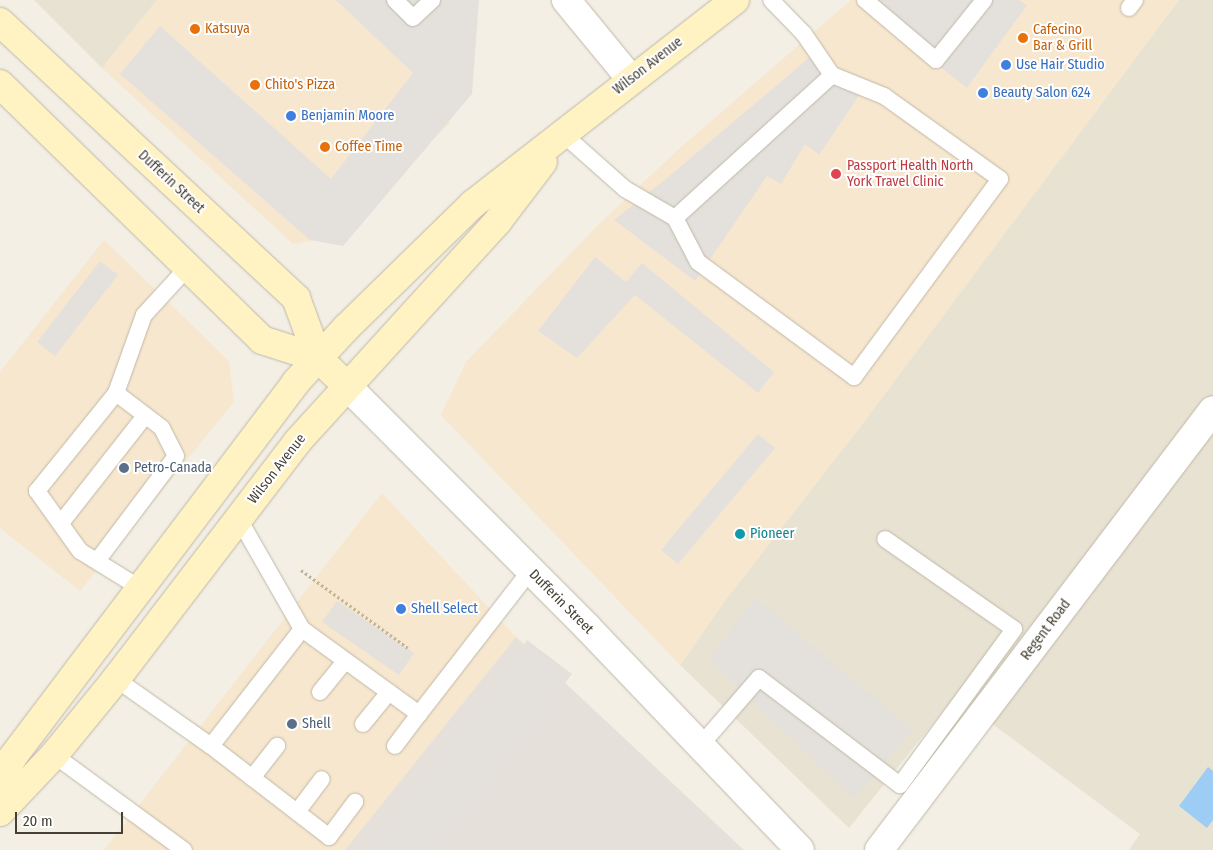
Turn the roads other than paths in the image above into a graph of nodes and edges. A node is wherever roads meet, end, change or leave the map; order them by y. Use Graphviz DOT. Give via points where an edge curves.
graph roads {
  1 [pos="395,0"];
  2 [pos="432,0"];
  3 [pos="566,0"];
  4 [pos="735,0"];
  5 [pos="771,0"];
  6 [pos="865,0"];
  7 [pos="984,0"];
  8 [pos="0,22"];
  9 [pos="832,75"];
  10 [pos="631,79"];
  11 [pos="0,84"];
  12 [pos="563,134"];
  13 [pos="675,218"];
  14 [pos="187,268"];
  15 [pos="318,358"];
  16 [pos="347,386"];
  17 [pos="116,393"];
  18 [pos="1213,410"];
  19 [pos="145,416"];
  20 [pos="239,519"];
  21 [pos="60,523"];
  22 [pos="886,539"];
  23 [pos="97,561"];
  24 [pos="530,571"];
  25 [pos="140,588"];
  26 [pos="302,629"];
  27 [pos="1025,636"];
  28 [pos="345,661"];
  29 [pos="116,679"];
  30 [pos="320,692"];
  31 [pos="389,692"];
  32 [pos="419,714"];
  33 [pos="364,724"];
  34 [pos="946,742"];
  35 [pos="211,746"];
  36 [pos="277,746"];
  37 [pos="395,746"];
  38 [pos="700,746"];
  39 [pos="54,755"];
  40 [pos="252,778"];
  41 [pos="0,779"];
  42 [pos="322,779"];
  43 [pos="354,802"];
  44 [pos="0,812"];
  45 [pos="297,812"];
  46 [pos="184,850"];
  47 [pos="800,850"];
  48 [pos="878,850"];
  1 -- 2 [label="lane" via="413,18"];
  3 -- 10 [label="street"];
  4 -- 10 [label="main road, Wilson Avenue"];
  5 -- 9 [label="lane" via="804,34"];
  6 -- 7 [label="lane" via="936,60"];
  8 -- 15 [label="main road, Dufferin Street" via="296,298"];
  9 -- 13 [label="lane"];
  9 -- 13 [label="lane" via="884,96 1000,179 854,377 698,262"];
  10 -- 12 [label="main road, Wilson Avenue"];
  11 -- 14 [label="main road, Dufferin Street"];
  12 -- 13 [label="lane" via="625,188"];
  12 -- 15 [label="main road, Wilson Avenue" via="473,204"];
  12 -- 16 [label="main road, Wilson Avenue" via="498,221"];
  14 -- 15 [label="main road, Dufferin Street" via="262,340"];
  14 -- 17 [label="lane" via="144,315"];
  15 -- 16 [label="main road, Dufferin Street"];
  15 -- 25 [label="main road, Wilson Avenue" via="296,382"];
  16 -- 20 [label="main road, Wilson Avenue" via="297,442"];
  16 -- 24 [label="street, Dufferin Street"];
  17 -- 19 [label="lane"];
  17 -- 21 [label="lane" via="37,491"];
  18 -- 27 [label="street, Regent Road"];
  19 -- 21 [label="lane"];
  19 -- 23 [label="lane" via="162,428 176,456"];
  20 -- 26 [label="lane"];
  20 -- 29 [label="main road, Wilson Avenue"];
  21 -- 23 [label="lane" via="80,551"];
  22 -- 27 [label="lane"];
  23 -- 25 [label="lane"];
  24 -- 32 [label="lane"];
  24 -- 38 [label="street, Dufferin Street"];
  25 -- 41 [label="main road, Wilson Avenue" via="12,758"];
  26 -- 28 [label="lane"];
  26 -- 35 [label="lane"];
  27 -- 34 [label="street, Regent Road"];
  28 -- 30 [label="lane"];
  28 -- 31 [label="lane"];
  29 -- 35 [label="lane"];
  29 -- 39 [label="main road, Wilson Avenue"];
  31 -- 32 [label="lane"];
  31 -- 33 [label="lane"];
  32 -- 37 [label="lane"];
  34 -- 38 [label="lane" via="900,785 759,678"];
  34 -- 48 [label="street, Regent Road"];
  35 -- 40 [label="lane"];
  36 -- 40 [label="lane"];
  38 -- 47 [label="street, Dufferin Street"];
  39 -- 44 [label="main road, Wilson Avenue"];
  39 -- 46 [label="lane"];
  40 -- 45 [label="lane"];
  42 -- 45 [label="lane"];
  43 -- 45 [label="lane" via="329,837"];
}
